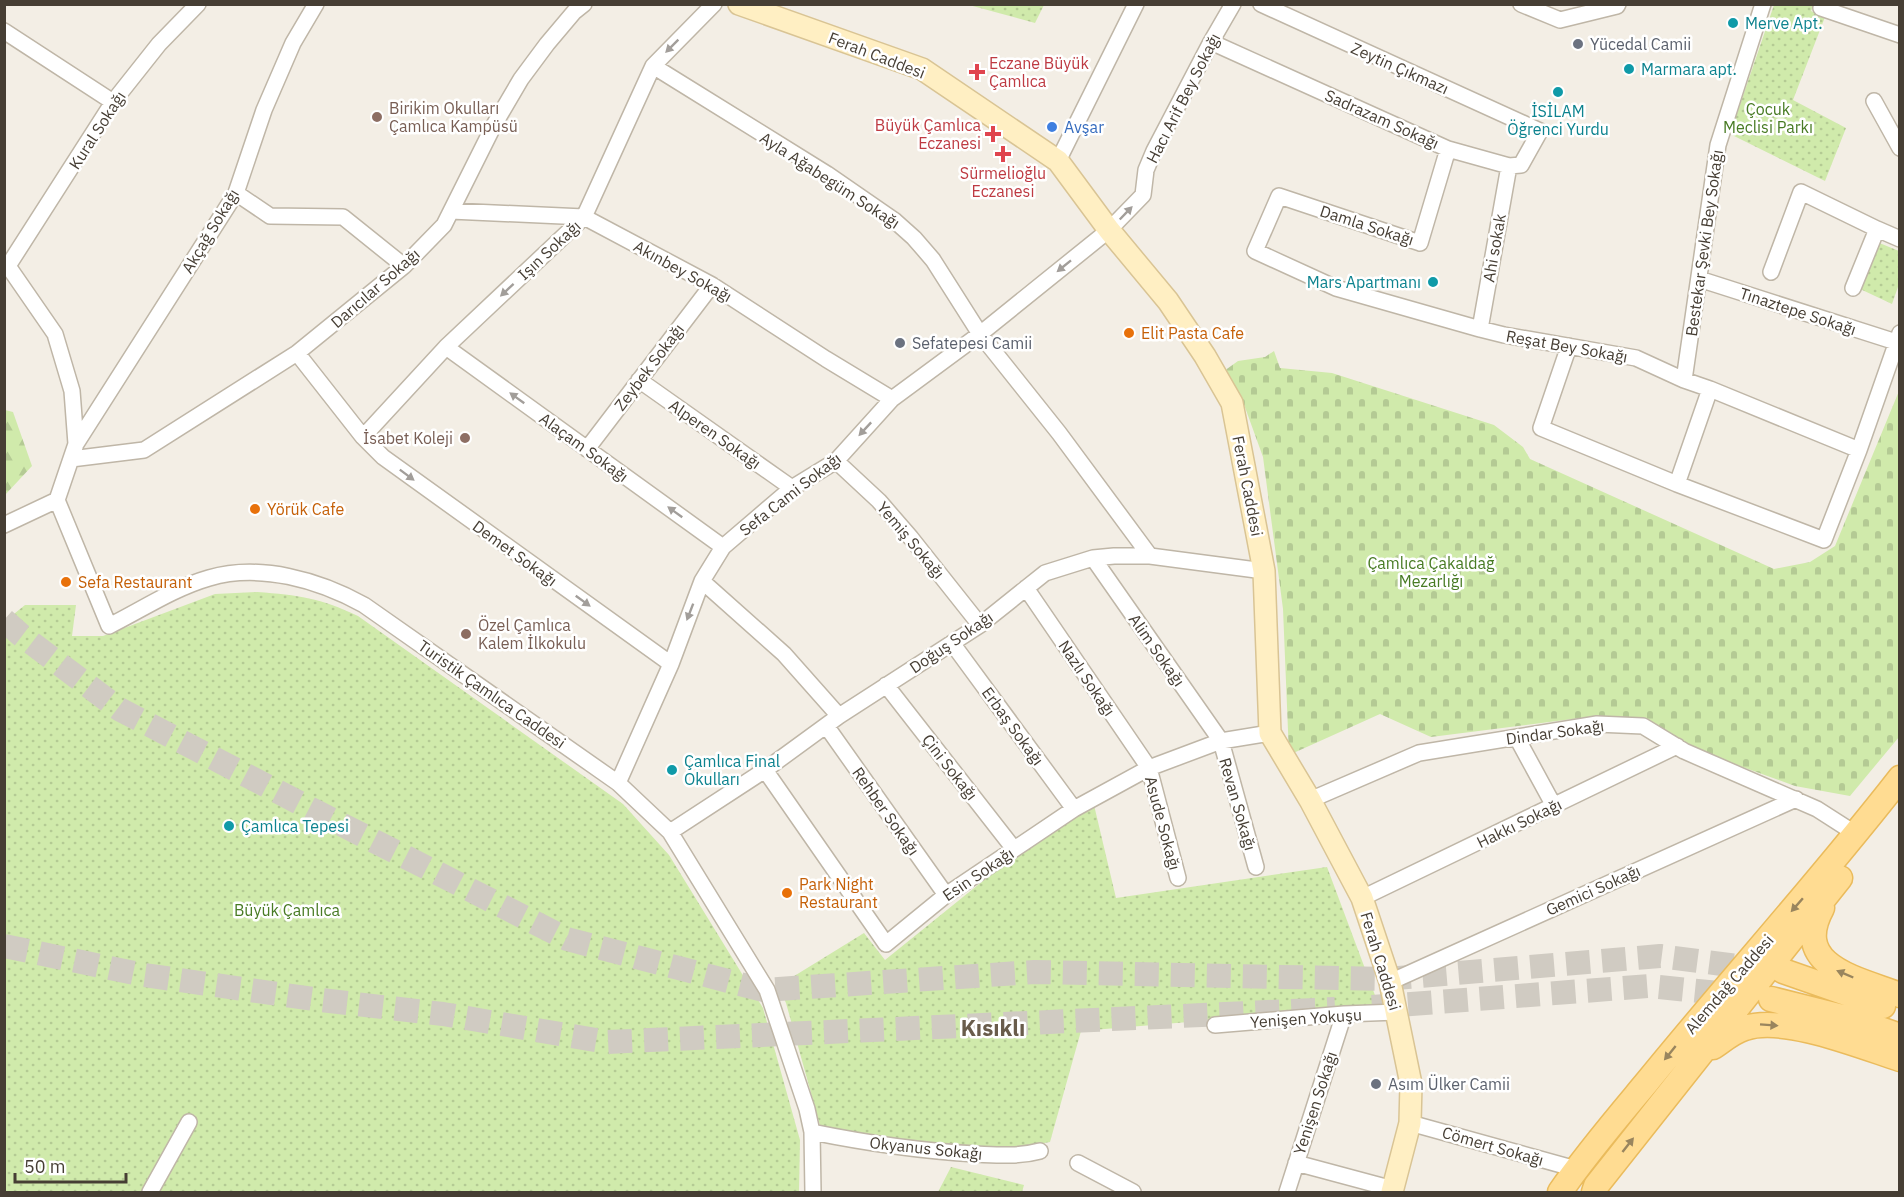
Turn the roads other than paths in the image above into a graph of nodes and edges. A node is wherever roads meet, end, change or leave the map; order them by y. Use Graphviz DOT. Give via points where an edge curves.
graph roads {
  1 [pos="198,4"];
  2 [pos="316,4"];
  3 [pos="584,4"];
  4 [pos="714,4"];
  5 [pos="738,4"];
  6 [pos="1233,4"];
  7 [pos="1260,4"];
  8 [pos="1521,4"];
  9 [pos="1618,4"];
  10 [pos="1763,4"];
  11 [pos="1822,4"];
  12 [pos="1130,6"];
  13 [pos="4,31"];
  14 [pos="1899,35"];
  15 [pos="1211,42"];
  16 [pos="653,66"];
  17 [pos="1874,101"];
  18 [pos="113,102"];
  19 [pos="1899,148"];
  20 [pos="1448,149"];
  21 [pos="1058,161"];
  22 [pos="1509,166"];
  23 [pos="236,193"];
  24 [pos="1143,195"];
  25 [pos="451,211"];
  26 [pos="584,217"];
  27 [pos="1878,229"];
  28 [pos="1109,230"];
  29 [pos="1899,239"];
  30 [pos="1255,252"];
  31 [pos="6,265"];
  32 [pos="404,266"];
  33 [pos="1771,272"];
  34 [pos="1699,279"];
  35 [pos="711,285"];
  36 [pos="1853,288"];
  37 [pos="1480,329"];
  38 [pos="980,334"];
  39 [pos="1898,337"];
  40 [pos="1569,346"];
  41 [pos="446,347"];
  42 [pos="297,353"];
  43 [pos="639,380"];
  44 [pos="1684,380"];
  45 [pos="1710,388"];
  46 [pos="892,399"];
  47 [pos="363,437"];
  48 [pos="76,444"];
  49 [pos="587,449"];
  50 [pos="1859,450"];
  51 [pos="71,459"];
  52 [pos="836,461"];
  53 [pos="1677,484"];
  54 [pos="792,488"];
  55 [pos="57,500"];
  56 [pos="4,525"];
  57 [pos="723,547"];
  58 [pos="1149,556"];
  59 [pos="1093,558"];
  60 [pos="1264,571"];
  61 [pos="702,581"];
  62 [pos="1026,588"];
  63 [pos="980,625"];
  64 [pos="952,644"];
  65 [pos="671,664"];
  66 [pos="886,685"];
  67 [pos="839,716"];
  68 [pos="827,727"];
  69 [pos="1270,733"];
  70 [pos="1517,738"];
  71 [pos="1221,741"];
  72 [pos="1677,746"];
  73 [pos="1149,768"];
  74 [pos="765,770"];
  75 [pos="1899,778"];
  76 [pos="618,783"];
  77 [pos="1796,798"];
  78 [pos="1310,800"];
  79 [pos="1899,804"];
  80 [pos="1554,806"];
  81 [pos="1074,809"];
  82 [pos="670,832"];
  83 [pos="1856,834"];
  84 [pos="1014,849"];
  85 [pos="1256,867"];
  86 [pos="1178,878"];
  87 [pos="1832,888"];
  88 [pos="946,895"];
  89 [pos="1362,898"];
  90 [pos="1783,971"];
  91 [pos="1390,982"];
  92 [pos="1899,995"];
  93 [pos="1771,999"];
  94 [pos="1397,1012"];
  95 [pos="1899,1012"];
  96 [pos="1344,1014"];
  97 [pos="1215,1025"];
  98 [pos="1899,1036"];
  99 [pos="1698,1056"];
  100 [pos="1899,1059"];
  101 [pos="189,1122"];
  102 [pos="1410,1123"];
  103 [pos="812,1132"];
  104 [pos="1040,1151"];
  105 [pos="1078,1163"];
  106 [pos="1296,1163"];
  107 [pos="1576,1169"];
  108 [pos="1393,1191"];
  109 [pos="150,1192"];
  110 [pos="813,1192"];
  111 [pos="1133,1192"];
  112 [pos="1287,1192"];
  113 [pos="1560,1192"];
  114 [pos="1594,1192"];
  1 -- 18 [label="street, Kural Sokağı" via="159,44"];
  2 -- 23 [label="street, Akçağ Sokağı" via="276,81"];
  3 -- 25 [label="street, Darıcılar Sokağı" via="521,80"];
  4 -- 16 [label="street, Işın Sokağı, one-way"];
  5 -- 21 [label="street, Ferah Caddesi" via="922,69"];
  6 -- 15 [label="street, Hacı Arif Bey Sokağı"];
  7 -- 22 [label="street, Zeytin Çıkmazı" via="1540,131 1521,165"];
  8 -- 9 [label="street" via="1560,20"];
  10 -- 34 [label="street, Bestekar Şevki Bey Sokağı" via="1718,145"];
  11 -- 14 [label="street" via="1821,8"];
  12 -- 21 [label="street"];
  13 -- 18 [label="street"];
  15 -- 20 [label="street, Sadrazam Sokağı"];
  15 -- 24 [label="street, Hacı Arif Bey Sokağı" via="1154,151 1146,170"];
  16 -- 26 [label="street, Işın Sokağı"];
  16 -- 38 [label="street, Ayla Ağabegüm Sokağı" via="895,221 933,260"];
  17 -- 19 [label="street"];
  18 -- 31 [label="street, Kural Sokağı"];
  20 -- 22 [label="street, Sadrazam Sokağı"];
  20 -- 30 [label="street, Damla Sokağı" via="1420,243 1279,196"];
  21 -- 28 [label="street, Ferah Caddesi"];
  22 -- 37 [label="street, Ahi sokak"];
  23 -- 32 [label="street" via="270,216 343,217"];
  23 -- 48 [label="street, Akçağ Sokağı"];
  28 -- 24 [label="street, Sefa Cami Sokağı, one-way"];
  25 -- 26 [label="street, Akınbey Sokağı"];
  25 -- 32 [label="street, Darıcılar Sokağı" via="444,225"];
  26 -- 35 [label="street, Akınbey Sokağı"];
  26 -- 41 [label="street, Işın Sokağı, one-way"];
  27 -- 29 [label="street"];
  27 -- 33 [label="street" via="1801,192"];
  27 -- 36 [label="street"];
  28 -- 38 [label="street, Sefa Cami Sokağı, one-way"];
  28 -- 60 [label="street, Ferah Caddesi" via="1168,301 1232,404"];
  30 -- 37 [label="street, Reşat Bey Sokağı" via="1336,288"];
  31 -- 48 [label="street" via="55,334 72,391"];
  32 -- 42 [label="street, Darıcılar Sokağı"];
  34 -- 39 [label="street, Tınaztepe Sokağı"];
  34 -- 44 [label="street, Bestekar Şevki Bey Sokağı"];
  35 -- 43 [label="street, Zeybek Sokağı"];
  35 -- 46 [label="street, Akınbey Sokağı"];
  37 -- 40 [label="street, Reşat Bey Sokağı"];
  38 -- 46 [label="street, Sefa Cami Sokağı"];
  38 -- 58 [label="street, Ayla Ağabegüm Sokağı"];
  39 -- 50 [label="street"];
  40 -- 44 [label="street, Reşat Bey Sokağı" via="1636,358"];
  40 -- 53 [label="street" via="1541,428"];
  41 -- 47 [label="street, Işın Sokağı"];
  49 -- 41 [label="street, Alaçam Sokağı, one-way"];
  42 -- 47 [label="street, Demet Sokağı"];
  42 -- 51 [label="street, Darıcılar Sokağı" via="144,450"];
  43 -- 49 [label="street, Zeybek Sokağı"];
  43 -- 54 [label="street, Alperen Sokağı"];
  44 -- 45 [label="street, Reşat Bey Sokağı"];
  45 -- 50 [label="street, Reşat Bey Sokağı"];
  45 -- 53 [label="street"];
  46 -- 52 [label="street, Sefa Cami Sokağı, one-way"];
  47 -- 65 [label="street, Demet Sokağı, one-way" via="433,494"];
  48 -- 51 [label="street"];
  57 -- 49 [label="street, Alaçam Sokağı, one-way"];
  50 -- 53 [label="street" via="1824,540"];
  51 -- 55 [label="street"];
  52 -- 54 [label="street, Sefa Cami Sokağı"];
  52 -- 63 [label="street, Yemiş Sokağı" via="879,501"];
  54 -- 57 [label="street, Sefa Cami Sokağı"];
  55 -- 56 [label="street"];
  55 -- 76 [label="street, Turistik Çamlıca Caddesi" via="109,626 209,578 266,574 316,584 364,604"];
  57 -- 61 [label="street, Sefa Cami Sokağı"];
  58 -- 59 [label="street, Doğuş Sokağı"];
  58 -- 60 [label="street, Doğuş Sokağı"];
  59 -- 62 [label="street, Doğuş Sokağı" via="1045,573"];
  59 -- 71 [label="street, Alim Sokağı"];
  60 -- 69 [label="street, Ferah Caddesi"];
  61 -- 65 [label="street, Sefa Cami Sokağı, one-way"];
  61 -- 67 [label="street" via="784,654"];
  62 -- 63 [label="street, Doğuş Sokağı"];
  62 -- 73 [label="street, Nazlı Sokağı"];
  63 -- 64 [label="street, Doğuş Sokağı"];
  64 -- 66 [label="street, Doğuş Sokağı"];
  64 -- 81 [label="street, Erbaş Sokağı"];
  65 -- 76 [label="street, Sefa Cami Sokağı"];
  66 -- 67 [label="street, Doğuş Sokağı"];
  66 -- 84 [label="street, Çini Sokağı"];
  67 -- 68 [label="street, Doğuş Sokağı"];
  68 -- 74 [label="street, Doğuş Sokağı"];
  68 -- 88 [label="street, Rehber Sokağı"];
  69 -- 71 [label="street, Esin Sokağı"];
  69 -- 78 [label="street, Ferah Caddesi"];
  70 -- 72 [label="street, Dindar Sokağı" via="1597,724 1643,726"];
  70 -- 78 [label="street, Dindar Sokağı" via="1419,753"];
  70 -- 80 [label="street"];
  71 -- 73 [label="street, Esin Sokağı"];
  71 -- 85 [label="street, Revan Sokağı"];
  72 -- 77 [label="street, Dindar Sokağı"];
  72 -- 80 [label="street, Hakkı Sokağı"];
  73 -- 81 [label="street, Esin Sokağı"];
  73 -- 86 [label="street, Asude Sokağı"];
  74 -- 82 [label="street, Doğuş Sokağı"];
  74 -- 88 [label="street, Esin Sokağı" via="886,944"];
  75 -- 83 [label="main road, Alemdağ Caddesi"];
  76 -- 82 [label="street, Turistik Çamlıca Caddesi"];
  77 -- 83 [label="street, Dindar Sokağı"];
  77 -- 91 [label="street, Gemici Sokağı"];
  78 -- 89 [label="street, Ferah Caddesi"];
  79 -- 87 [label="main road, Alemdağ Caddesi"];
  80 -- 89 [label="street, Hakkı Sokağı"];
  81 -- 84 [label="street, Esin Sokağı"];
  82 -- 103 [label="street, Turistik Çamlıca Caddesi" via="767,990"];
  83 -- 107 [label="main road, Alemdağ Caddesi, one-way"];
  84 -- 88 [label="street, Esin Sokağı"];
  92 -- 87 [label="main road, one-way" via="1824,963 1814,942 1814,922"];
  87 -- 99 [label="main road, Alemdağ Caddesi"];
  89 -- 91 [label="street, Ferah Caddesi"];
  90 -- 95 [label="main road"];
  91 -- 94 [label="street, Ferah Caddesi"];
  93 -- 98 [label="main road"];
  94 -- 96 [label="street, Yenişen Yokuşu"];
  94 -- 102 [label="street, Ferah Caddesi" via="1411,1084"];
  96 -- 97 [label="street, Yenişen Yokuşu"];
  96 -- 106 [label="street, Yenişen Sokağı"];
  99 -- 100 [label="main road, one-way" via="1742,1028 1760,1024 1832,1037"];
  114 -- 99 [label="main road, Alemdağ Caddesi, one-way"];
  101 -- 109 [label="street"];
  102 -- 107 [label="street, Cömert Sokağı"];
  102 -- 108 [label="street, Ferah Caddesi"];
  103 -- 104 [label="street, Okyanus Sokağı" via="939,1152 1021,1156"];
  103 -- 110 [label="street, Turistik Çamlıca Caddesi"];
  105 -- 111 [label="street"];
  106 -- 108 [label="street"];
  106 -- 112 [label="street, Yenişen Sokağı"];
  107 -- 113 [label="main road, Alemdağ Caddesi"];
}
